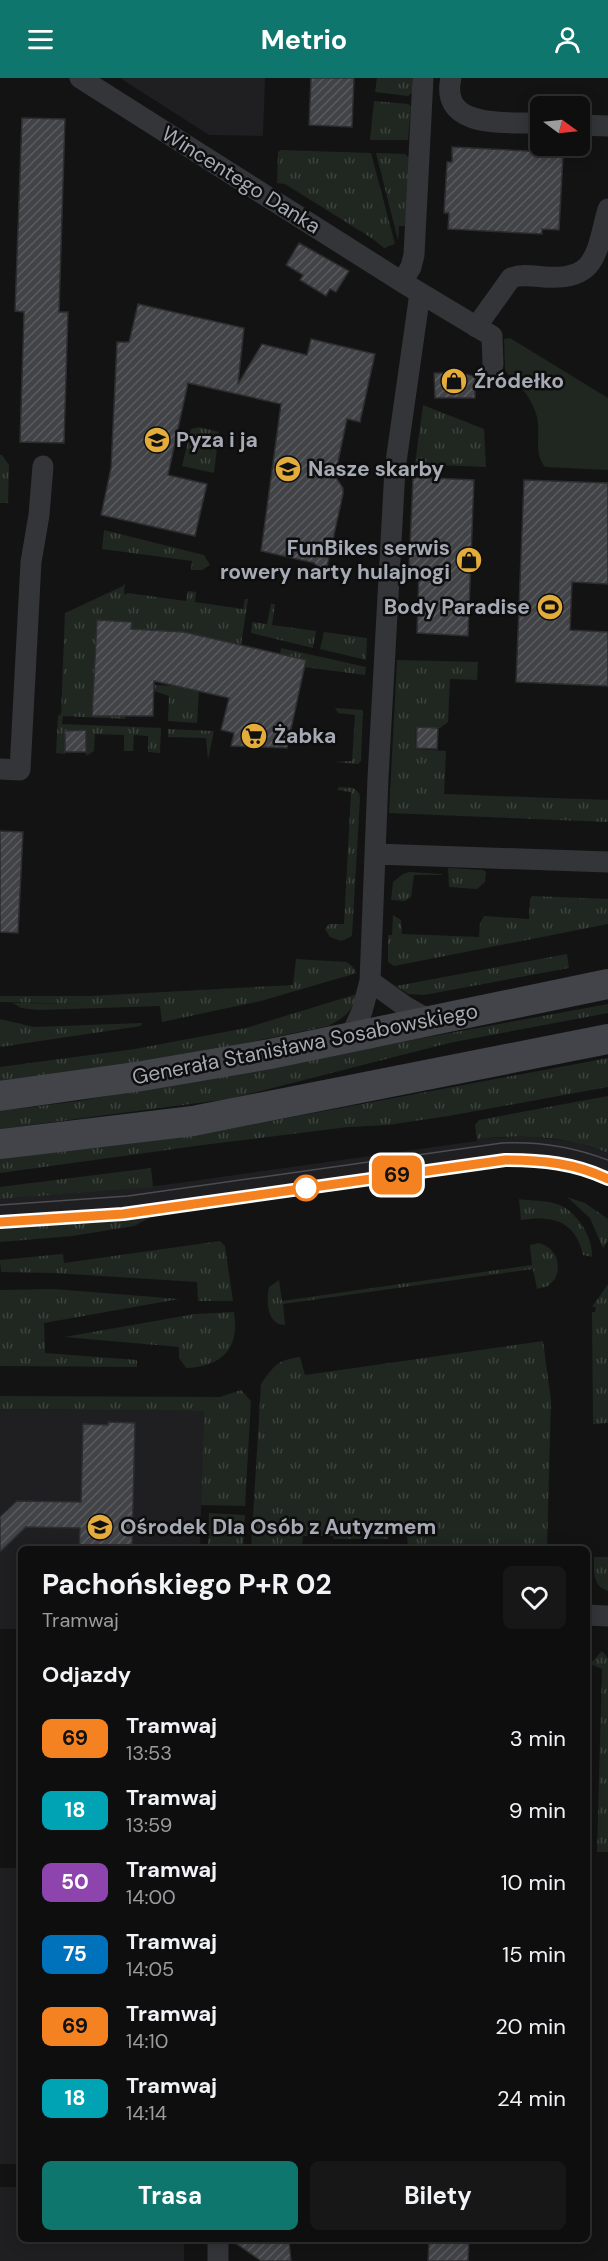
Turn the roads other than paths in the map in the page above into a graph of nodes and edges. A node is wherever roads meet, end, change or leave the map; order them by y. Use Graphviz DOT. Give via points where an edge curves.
graph roads {
  1 [pos="80,78"];
  2 [pos="423,78"];
  3 [pos="451,78"];
  4 [pos="530,123"];
  5 [pos="590,125"];
  6 [pos="608,126"];
  7 [pos="608,209"];
  8 [pos="411,288"];
  9 [pos="476,327"];
  10 [pos="493,365"];
  11 [pos="43,466"];
  12 [pos="0,769"];
  13 [pos="375,854"];
  14 [pos="608,862"];
  15 [pos="370,981"];
  16 [pos="608,984"];
  17 [pos="429,1020"];
  18 [pos="351,1036"];
  19 [pos="608,1039"];
  20 [pos="0,1096"];
  21 [pos="0,1144"];
  22 [pos="590,1616"];
  23 [pos="608,1616"];
  24 [pos="218,2242"];
  25 [pos="218,2261"];
  1 -- 8 [label="street, Wincentego Danka"];
  2 -- 8 [label="street"];
  3 -- 4 [label="street" via="451,97 467,117"];
  5 -- 6 [label="street"];
  7 -- 9 [label="street" via="593,260 584,271 562,278 515,276 506,282"];
  8 -- 9 [label="street, Wincentego Danka"];
  8 -- 13 [label="street" via="395,469"];
  9 -- 10 [label="street, Wincentego Danka" via="492,336"];
  11 -- 12 [label="street" via="31,562 20,770"];
  13 -- 14 [label="street"];
  13 -- 15 [label="street"];
  15 -- 17 [label="street"];
  15 -- 18 [label="street"];
  16 -- 17 [label="main road, Generała Stanisława Sosabowskiego"];
  17 -- 18 [label="main road, Generała Stanisława Sosabowskiego"];
  18 -- 20 [label="main road, Generała Stanisława Sosabowskiego" via="142,1077"];
  19 -- 21 [label="main road" via="193,1121"];
  22 -- 23 [label="street"];
  24 -- 25 [label="street"];
}
